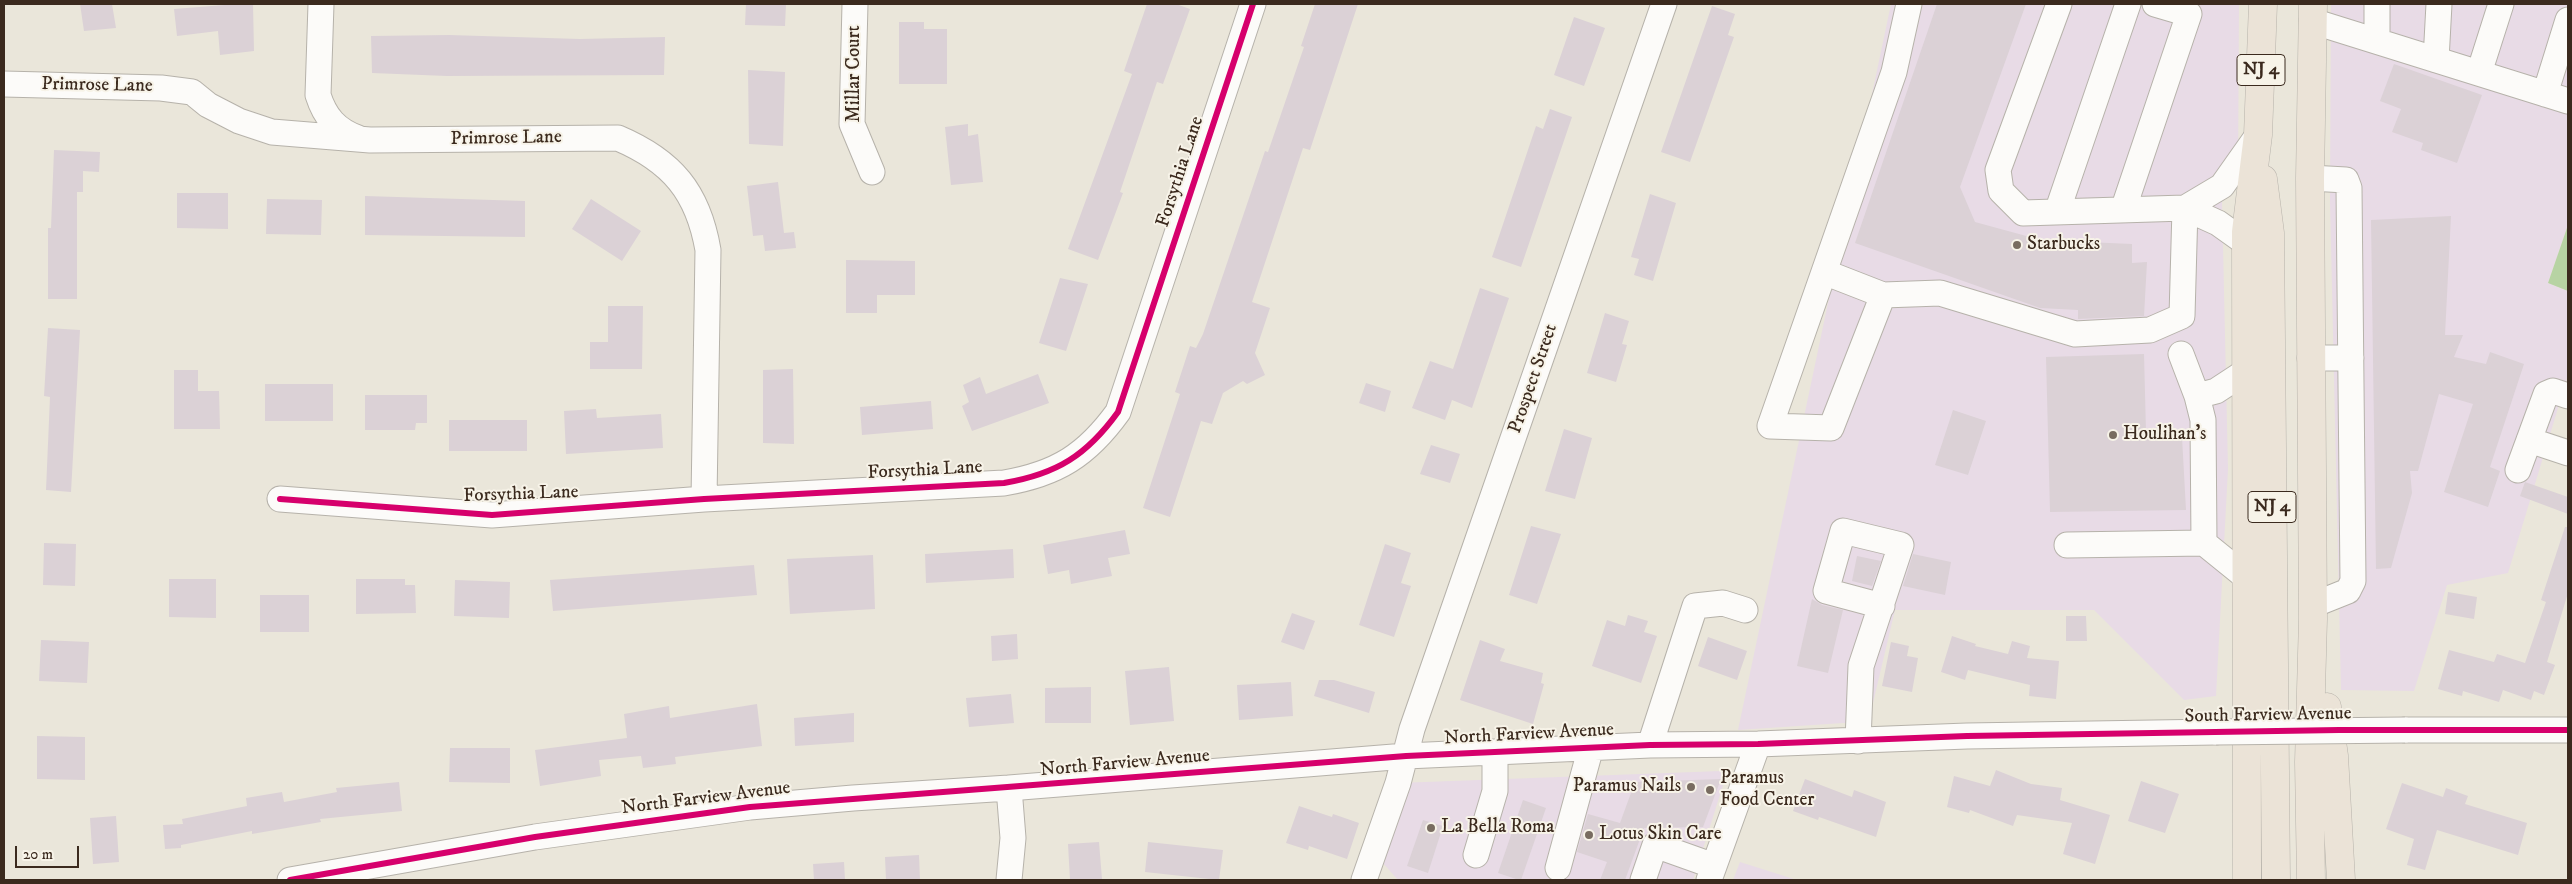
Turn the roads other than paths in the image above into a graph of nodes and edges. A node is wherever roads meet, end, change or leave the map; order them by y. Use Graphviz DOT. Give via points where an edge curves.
graph roads {
  1 [pos="321,4"];
  2 [pos="855,4"];
  3 [pos="1252,4"];
  4 [pos="1664,4"];
  5 [pos="1909,4"];
  6 [pos="2059,4"];
  7 [pos="2128,4"];
  8 [pos="2155,4"];
  9 [pos="2263,4"];
  10 [pos="2378,4"];
  11 [pos="2439,4"];
  12 [pos="2500,4"];
  13 [pos="2313,12"];
  14 [pos="2568,20"];
  15 [pos="2377,41"];
  16 [pos="2436,60"];
  17 [pos="2479,73"];
  18 [pos="4,84"];
  19 [pos="2557,97"];
  20 [pos="2258,135"];
  21 [pos="362,139"];
  22 [pos="872,172"];
  23 [pos="2310,178"];
  24 [pos="2184,208"];
  25 [pos="2122,210"];
  26 [pos="2057,212"];
  27 [pos="2246,243"];
  28 [pos="1835,276"];
  29 [pos="1883,295"];
  30 [pos="2181,354"];
  31 [pos="2310,358"];
  32 [pos="2351,358"];
  33 [pos="2248,370"];
  34 [pos="2196,396"];
  35 [pos="2568,396"];
  36 [pos="2529,440"];
  37 [pos="2568,453"];
  38 [pos="2518,470"];
  39 [pos="280,499"];
  40 [pos="704,499"];
  41 [pos="2204,543"];
  42 [pos="2067,545"];
  43 [pos="2246,576"];
  44 [pos="1882,606"];
  45 [pos="1745,610"];
  46 [pos="2313,612"];
  47 [pos="2568,730"];
  48 [pos="1968,736"];
  49 [pos="1858,741"];
  50 [pos="1758,744"];
  51 [pos="1650,745"];
  52 [pos="1591,747"];
  53 [pos="1495,752"];
  54 [pos="1406,756"];
  55 [pos="1009,788"];
  56 [pos="1476,855"];
  57 [pos="1558,868"];
  58 [pos="1712,873"];
  59 [pos="290,880"];
  60 [pos="1009,880"];
  61 [pos="1364,880"];
  62 [pos="1643,880"];
  63 [pos="2247,880"];
  64 [pos="2276,880"];
  65 [pos="2311,880"];
  66 [pos="2341,880"];
  1 -- 21 [label="street" via="318,82 323,109 332,123 346,134"];
  2 -- 22 [label="street, Millar Court" via="852,124"];
  3 -- 40 [label="street, Forsythia Lane" via="1118,412 1102,434 1080,454 1054,470 1004,482"];
  4 -- 54 [label="street, Prospect Street" via="1415,720"];
  5 -- 28 [label="street" via="1894,72"];
  6 -- 26 [label="street" via="1998,170 2001,191 2023,213"];
  7 -- 26 [label="street"];
  8 -- 25 [label="street" via="2188,14"];
  9 -- 20 [label="highway, NJ 4"];
  10 -- 15 [label="street"];
  11 -- 16 [label="street"];
  12 -- 17 [label="street"];
  13 -- 15 [label="street"];
  13 -- 23 [label="highway, NJ 4"];
  14 -- 19 [label="street"];
  15 -- 16 [label="street"];
  16 -- 17 [label="street"];
  17 -- 19 [label="street"];
  18 -- 21 [label="street, Primrose Lane" via="162,88 192,92 208,105 239,121 272,132"];
  20 -- 24 [label="street" via="2222,186"];
  20 -- 27 [label="highway"];
  20 -- 64 [label="highway, NJ 4" via="2270,233"];
  21 -- 40 [label="street, Primrose Lane" via="618,138 642,148 680,180 704,225 708,250"];
  23 -- 31 [label="highway, NJ 4"];
  23 -- 32 [label="street" via="2346,180 2349,188"];
  24 -- 25 [label="street"];
  24 -- 27 [label="street" via="2218,223"];
  24 -- 29 [label="street" via="2182,316 2150,330 2075,334 1940,293"];
  25 -- 26 [label="street"];
  27 -- 33 [label="highway"];
  28 -- 29 [label="street"];
  28 -- 29 [label="street" via="1770,426 1831,428"];
  30 -- 34 [label="street"];
  31 -- 32 [label="street"];
  31 -- 46 [label="highway, NJ 4"];
  32 -- 46 [label="street" via="2353,581 2348,591"];
  33 -- 34 [label="street" via="2216,391"];
  33 -- 43 [label="highway"];
  34 -- 41 [label="street" via="2203,420"];
  35 -- 36 [label="street" via="2553,390 2546,394"];
  36 -- 37 [label="street"];
  36 -- 38 [label="street"];
  39 -- 40 [label="street, Forsythia Lane" via="492,515"];
  41 -- 42 [label="street"];
  41 -- 43 [label="street"];
  43 -- 63 [label="highway"];
  44 -- 49 [label="street" via="1861,666"];
  45 -- 51 [label="street" via="1723,602 1695,606"];
  46 -- 65 [label="highway, NJ 4"];
  46 -- 66 [label="highway" via="2334,756"];
  47 -- 48 [label="street, South Farview Avenue, bridge"];
  48 -- 49 [label="street, North Farview Avenue"];
  49 -- 50 [label="street, North Farview Avenue"];
  50 -- 51 [label="street, North Farview Avenue"];
  50 -- 58 [label="street"];
  51 -- 52 [label="street, North Farview Avenue"];
  52 -- 53 [label="street, North Farview Avenue"];
  52 -- 57 [label="street"];
  53 -- 54 [label="street, North Farview Avenue"];
  53 -- 56 [label="street" via="1495,791"];
  54 -- 55 [label="street, North Farview Avenue"];
  54 -- 61 [label="street, Prospect Street"];
  55 -- 59 [label="street, North Farview Avenue" via="750,807 535,837"];
  55 -- 60 [label="street" via="1013,838"];
  58 -- 62 [label="street" via="1655,846"];
}
